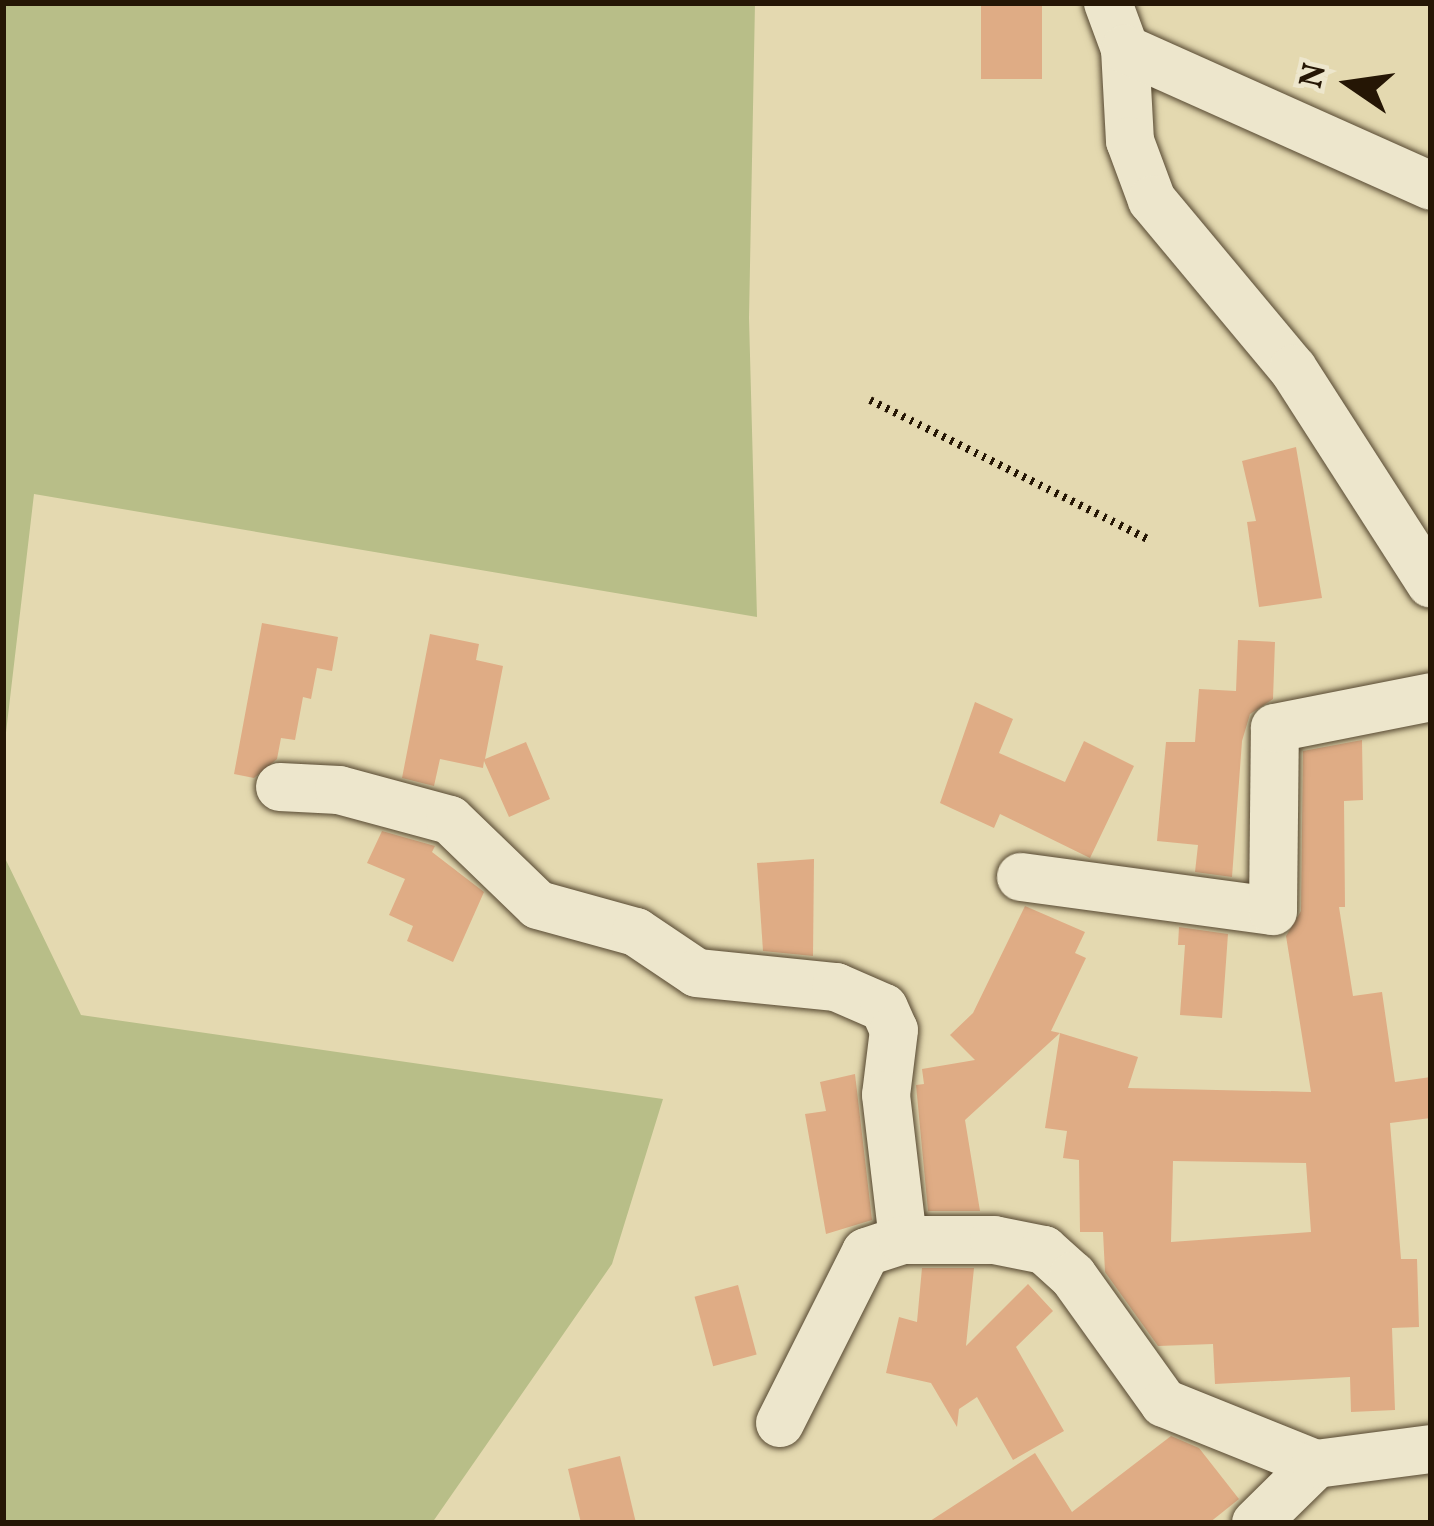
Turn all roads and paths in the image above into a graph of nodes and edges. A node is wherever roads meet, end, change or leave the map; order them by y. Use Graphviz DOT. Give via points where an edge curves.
graph roads {
  1 [pos="1108,3"];
  2 [pos="1125,49"];
  3 [pos="1431,186"];
  4 [pos="870,400"];
  5 [pos="1147,538"];
  6 [pos="1431,584"];
  7 [pos="1431,697"];
  8 [pos="280,787"];
  9 [pos="1021,877"];
  10 [pos="903,1240"];
  11 [pos="780,1423"];
  12 [pos="1431,1449"];
  13 [pos="1316,1464"];
  14 [pos="1256,1523"];
  1 -- 2 [label="street"];
  2 -- 3 [label="street"];
  2 -- 6 [label="street" via="1130,141 1152,200 1293,369"];
  4 -- 5 [label="path"];
  7 -- 9 [label="street" via="1275,728 1273,911"];
  8 -- 10 [label="street" via="421,807 450,820 538,905 636,932 698,973 836,987 884,1008 894,1030 886,1095"];
  10 -- 11 [label="street" via="866,1252 812,1373"];
  10 -- 13 [label="street" via="994,1240 1044,1250 1073,1276 1164,1402"];
  12 -- 13 [label="street"];
  13 -- 14 [label="street"];
}
